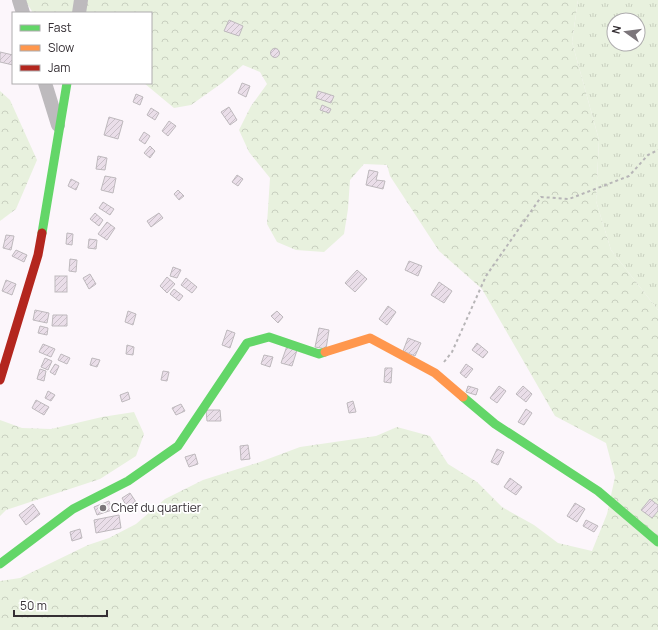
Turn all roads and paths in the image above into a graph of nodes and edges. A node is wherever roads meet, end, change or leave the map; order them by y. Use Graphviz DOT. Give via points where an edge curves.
graph roads {
  1 [pos="19,0"];
  2 [pos="82,0"];
  3 [pos="23,12"];
  4 [pos="79,12"];
  5 [pos="45,84"];
  6 [pos="68,84"];
  7 [pos="60,129"];
  8 [pos="658,150"];
  9 [pos="435,373"];
  10 [pos="0,380"];
  11 [pos="658,542"];
  12 [pos="0,564"];
  1 -- 3 [label="street"];
  2 -- 4 [label="street"];
  5 -- 7 [label="street"];
  6 -- 7 [label="street"];
  7 -- 10 [label="street" via="38,255"];
  8 -- 9 [label="path" via="648,155 629,176 570,199 541,198 486,276 452,352"];
  9 -- 11 [label="street" via="495,424 598,491"];
  9 -- 12 [label="street" via="370,338 319,354 269,337 246,343 178,446 128,482 73,509"];
}
